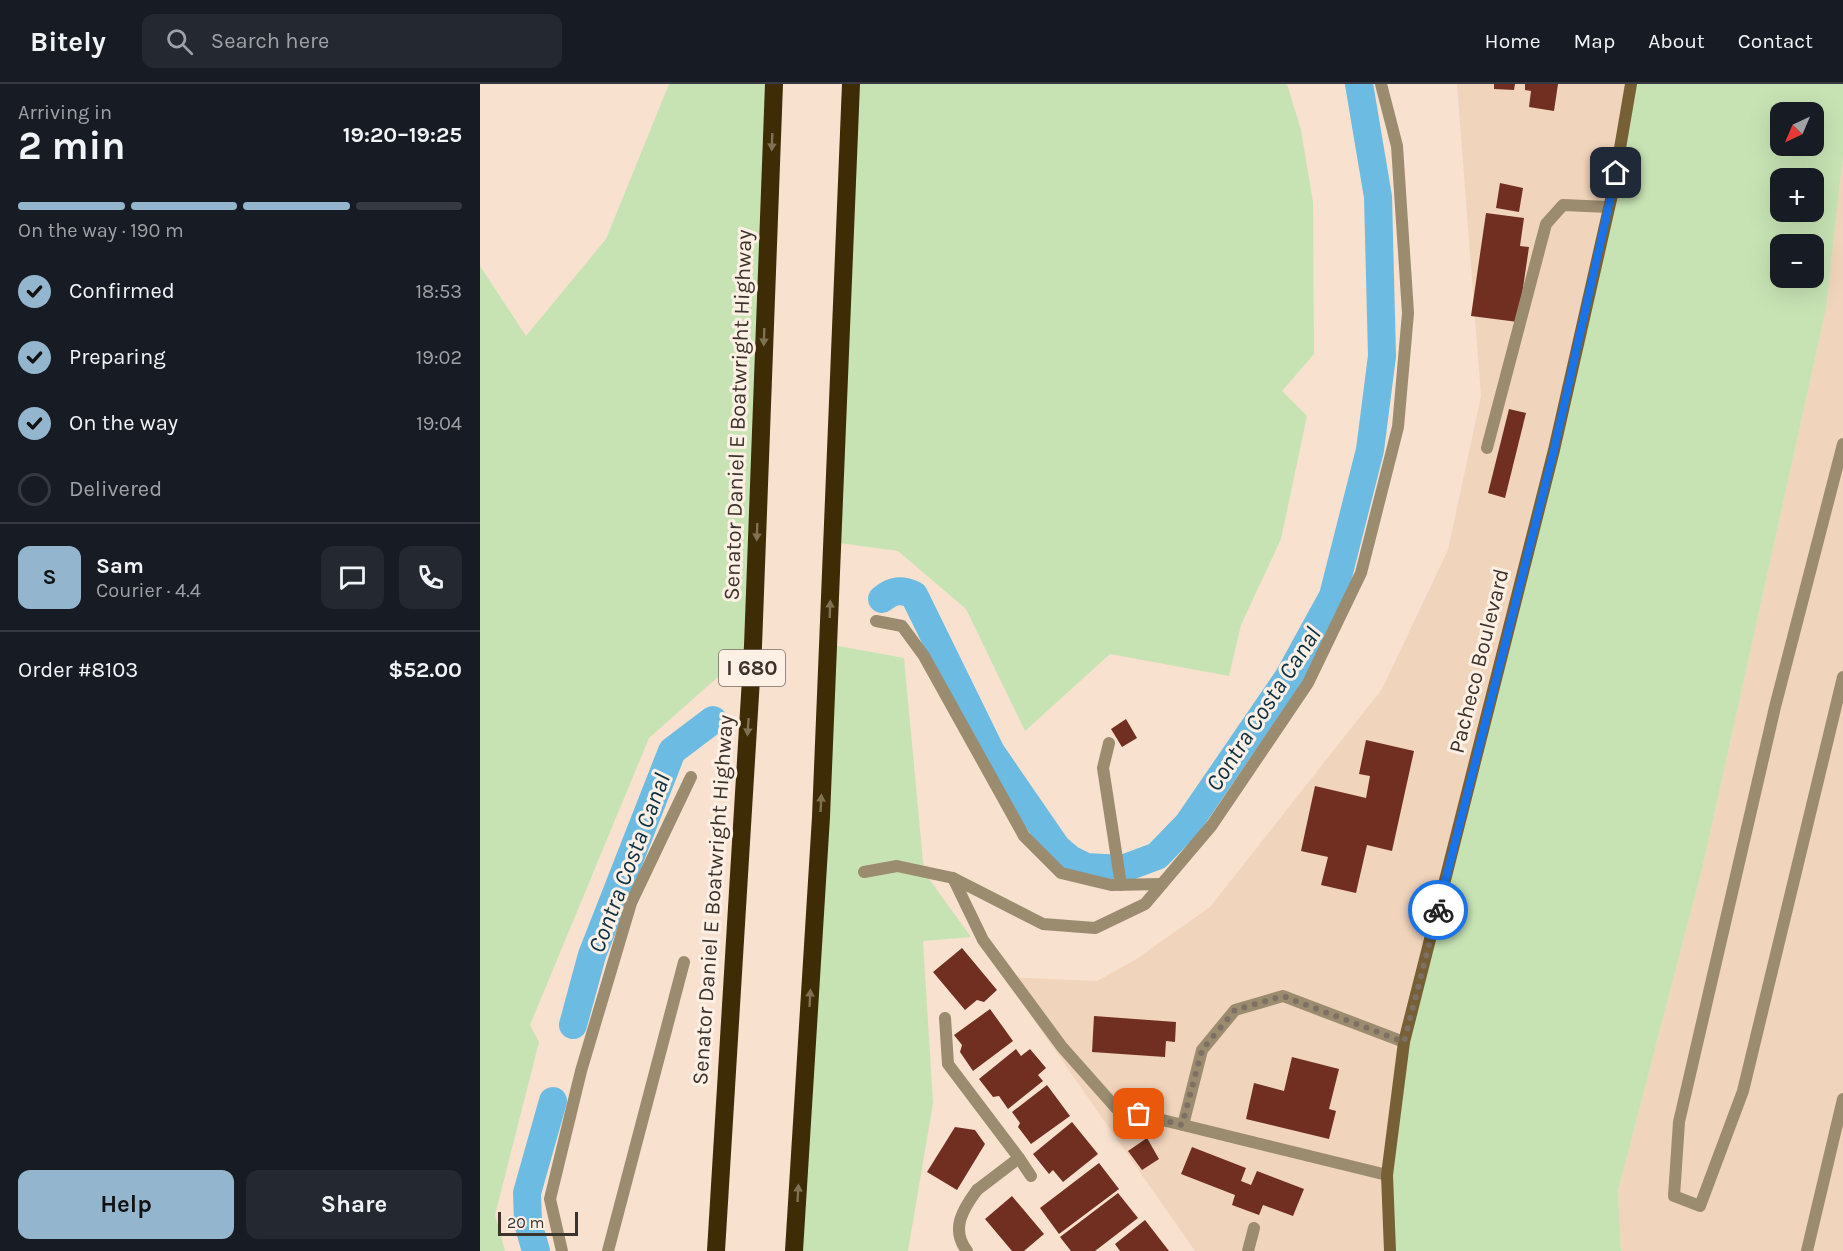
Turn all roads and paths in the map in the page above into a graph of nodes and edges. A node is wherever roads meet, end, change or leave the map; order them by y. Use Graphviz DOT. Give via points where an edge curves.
graph roads {
  1 [pos="774,84"];
  2 [pos="852,84"];
  3 [pos="1381,84"];
  4 [pos="1631,84"];
  5 [pos="1609,207"];
  6 [pos="1843,444"];
  7 [pos="1487,448"];
  8 [pos="876,621"];
  9 [pos="1843,677"];
  10 [pos="1109,743"];
  11 [pos="691,777"];
  12 [pos="864,872"];
  13 [pos="953,878"];
  14 [pos="1162,884"];
  15 [pos="1121,885"];
  16 [pos="684,962"];
  17 [pos="945,1018"];
  18 [pos="1404,1042"];
  19 [pos="1843,1099"];
  20 [pos="1182,1125"];
  21 [pos="1019,1158"];
  22 [pos="1387,1175"];
  23 [pos="1031,1176"];
  24 [pos="1254,1228"];
  25 [pos="562,1251"];
  26 [pos="608,1251"];
  27 [pos="716,1251"];
  28 [pos="794,1251"];
  29 [pos="967,1251"];
  30 [pos="1248,1251"];
  31 [pos="1390,1251"];
  32 [pos="1807,1251"];
  1 -- 27 [label="highway, Senator Daniel E Boatwright Highway / I 680, one-way" via="753,646"];
  28 -- 2 [label="highway, one-way" via="821,817"];
  3 -- 14 [label="street" via="1397,146 1408,313 1398,427 1361,573 1308,683 1212,825"];
  4 -- 5 [label="main road, Pacheco Boulevard"];
  5 -- 7 [label="street" via="1563,205 1546,224"];
  5 -- 18 [label="main road, Pacheco Boulevard" via="1554,450"];
  6 -- 9 [label="street" via="1775,706 1679,1122 1674,1196 1700,1206 1743,1091"];
  8 -- 15 [label="street" via="902,626 924,656 1024,836 1061,873"];
  10 -- 15 [label="street" via="1103,768"];
  11 -- 25 [label="street" via="631,903 581,1071 550,1199"];
  12 -- 13 [label="street" via="897,866"];
  13 -- 14 [label="street" via="1043,924 1095,928 1145,904"];
  13 -- 20 [label="street" via="983,940 1062,1047 1117,1109"];
  14 -- 15 [label="street"];
  16 -- 26 [label="street"];
  17 -- 21 [label="street" via="948,1064"];
  18 -- 20 [label="street" via="1283,996 1235,1010 1202,1050"];
  18 -- 22 [label="main road, Pacheco Boulevard"];
  19 -- 32 [label="street"];
  20 -- 22 [label="street"];
  21 -- 23 [label="street"];
  21 -- 29 [label="street" via="977,1190 961,1213 958,1228"];
  22 -- 31 [label="main road, Pacheco Boulevard"];
  24 -- 30 [label="street"];
}
